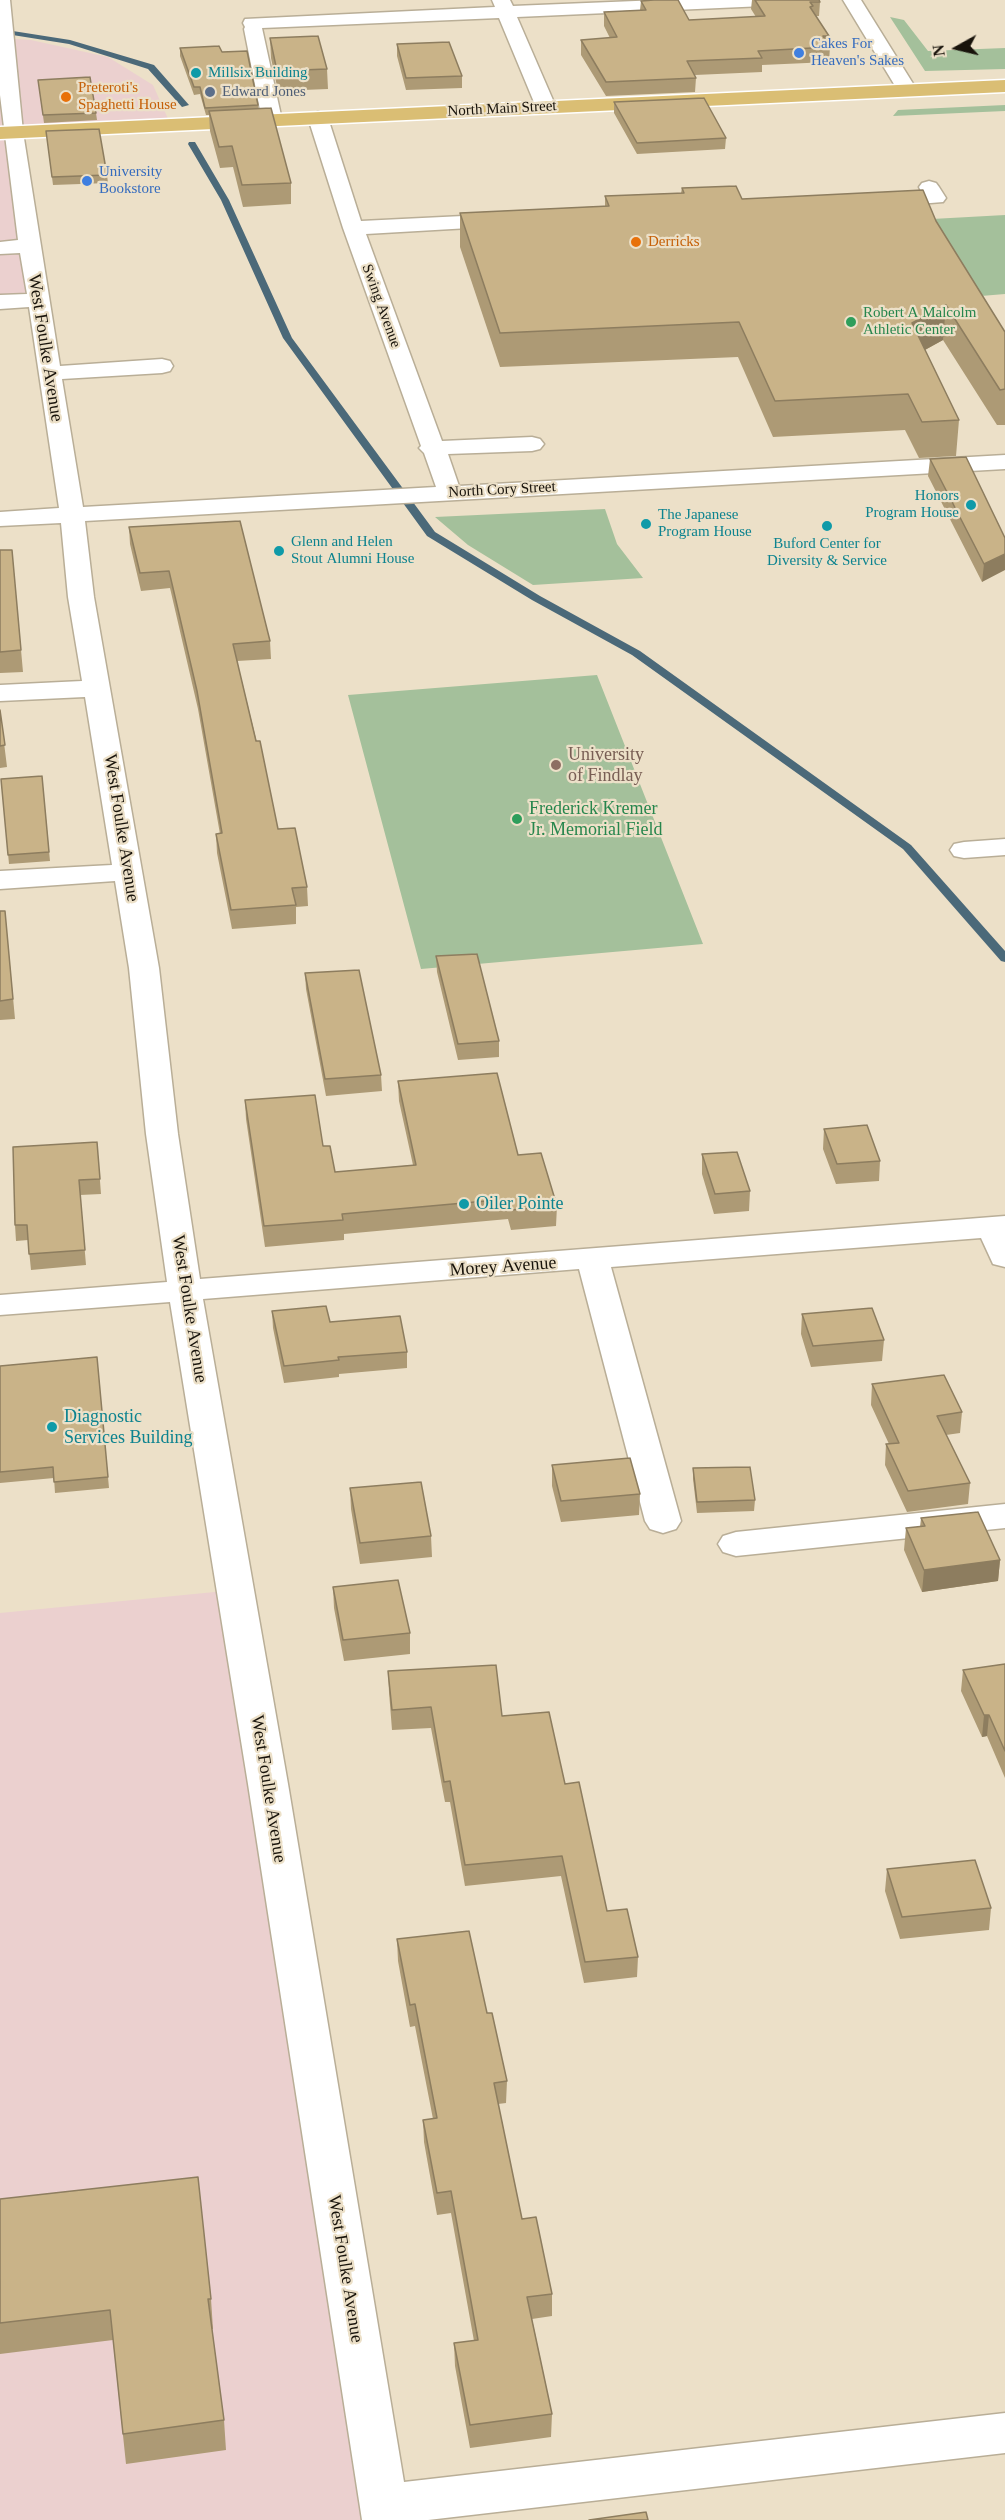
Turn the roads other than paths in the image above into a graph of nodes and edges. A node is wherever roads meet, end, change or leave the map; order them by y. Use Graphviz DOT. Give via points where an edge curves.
graph roads {
  1 [pos="1,0"];
  2 [pos="787,0"];
  3 [pos="852,0"];
  4 [pos="504,5"];
  5 [pos="1005,86"];
  6 [pos="907,90"];
  7 [pos="546,107"];
  8 [pos="318,118"];
  9 [pos="272,120"];
  10 [pos="7,133"];
  11 [pos="929,187"];
  12 [pos="864,202"];
  13 [pos="529,219"];
  14 [pos="353,228"];
  15 [pos="15,247"];
  16 [pos="38,300"];
  17 [pos="0,302"];
  18 [pos="162,366"];
  19 [pos="49,373"];
  20 [pos="532,444"];
  21 [pos="431,448"];
  22 [pos="1005,462"];
  23 [pos="450,493"];
  24 [pos="71,515"];
  25 [pos="0,519"];
  26 [pos="97,688"];
  27 [pos="0,693"];
  28 [pos="1005,847"];
  29 [pos="964,850"];
  30 [pos="129,872"];
  31 [pos="0,880"];
  32 [pos="999,1227"];
  33 [pos="1005,1257"];
  34 [pos="593,1260"];
  35 [pos="185,1291"];
  36 [pos="0,1305"];
  37 [pos="1005,1516"];
  38 [pos="663,1521"];
  39 [pos="736,1544"];
  40 [pos="1005,2433"];
  41 [pos="385,2512"];
  1 -- 10 [label="street, West Foulke Avenue"];
  2 -- 4 [label="street"];
  3 -- 6 [label="street"];
  4 -- 7 [label="street"];
  4 -- 9 [label="street" via="252,26"];
  5 -- 6 [label="main road, North Main Street"];
  6 -- 7 [label="main road, North Main Street"];
  7 -- 8 [label="main road, North Main Street"];
  8 -- 9 [label="main road, North Main Street"];
  8 -- 14 [label="street, Swing Avenue"];
  9 -- 10 [label="main road, North Main Street"];
  10 -- 15 [label="street, West Foulke Avenue"];
  11 -- 12 [label="street" via="936,198"];
  13 -- 14 [label="street"];
  14 -- 21 [label="street, Swing Avenue"];
  15 -- 16 [label="street, West Foulke Avenue"];
  16 -- 17 [label="street"];
  16 -- 19 [label="street, West Foulke Avenue"];
  18 -- 19 [label="street"];
  19 -- 24 [label="street, West Foulke Avenue"];
  20 -- 21 [label="street"];
  21 -- 23 [label="street, Swing Avenue"];
  22 -- 23 [label="street, North Cory Street"];
  23 -- 24 [label="street, North Cory Street"];
  24 -- 25 [label="street, North Cory Street"];
  24 -- 26 [label="street, West Foulke Avenue"];
  26 -- 27 [label="street"];
  26 -- 30 [label="street, West Foulke Avenue"];
  28 -- 29 [label="street"];
  30 -- 31 [label="street"];
  30 -- 35 [label="street, West Foulke Avenue"];
  32 -- 33 [label="street"];
  32 -- 34 [label="street, Morey Avenue"];
  34 -- 35 [label="street, Morey Avenue"];
  34 -- 38 [label="street"];
  35 -- 36 [label="street, Morey Avenue"];
  35 -- 41 [label="street, West Foulke Avenue"];
  37 -- 39 [label="street"];
  40 -- 41 [label="street"];
}
